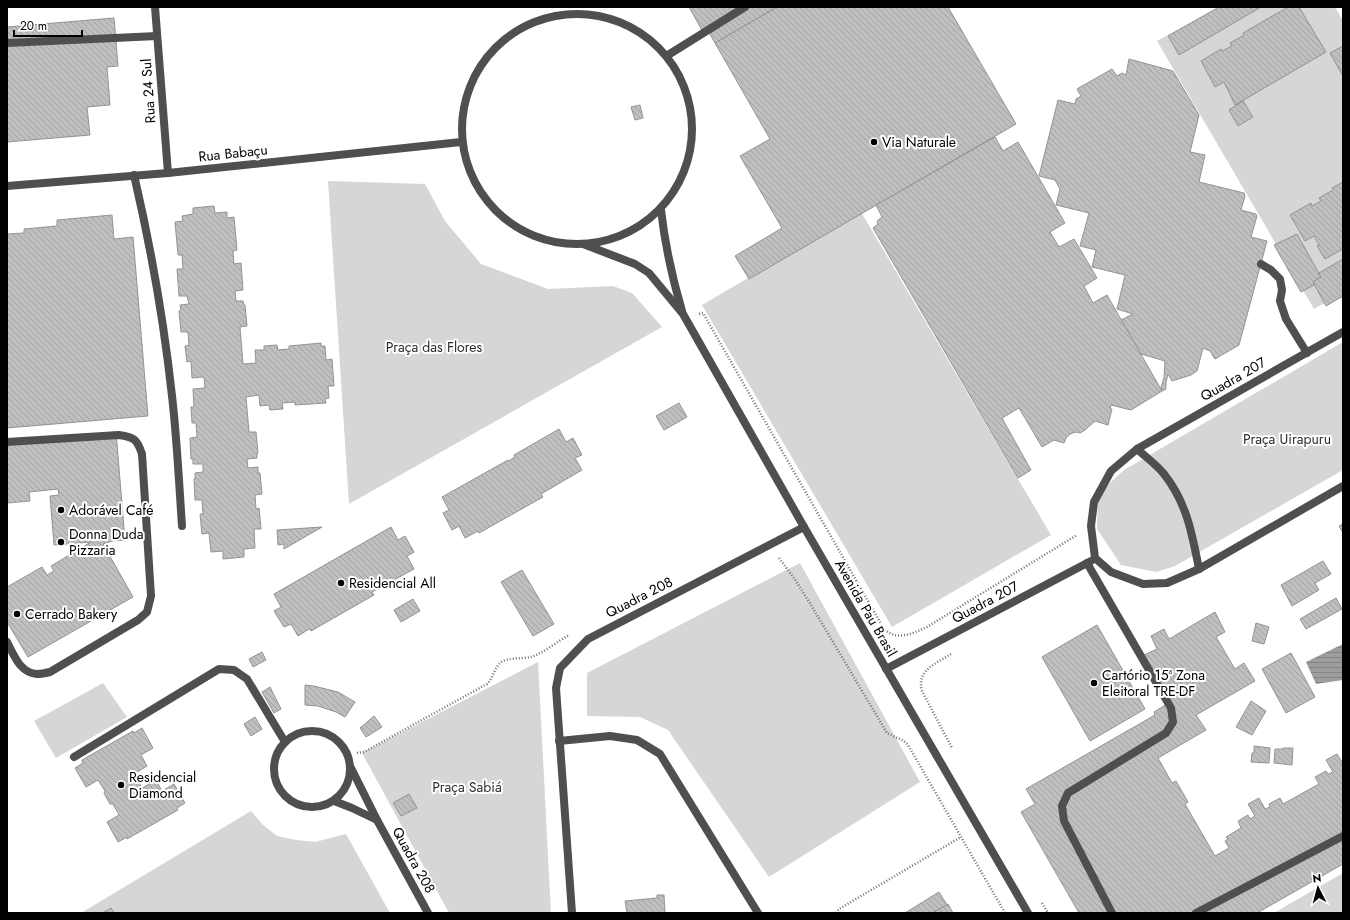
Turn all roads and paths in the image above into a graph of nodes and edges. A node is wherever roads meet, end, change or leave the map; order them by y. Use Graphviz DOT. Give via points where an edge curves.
graph roads {
  1 [pos="155,7"];
  2 [pos="548,7"];
  3 [pos="745,7"];
  4 [pos="594,10"];
  5 [pos="549,16"];
  6 [pos="157,36"];
  7 [pos="7,43"];
  8 [pos="668,55"];
  9 [pos="461,142"];
  10 [pos="168,172"];
  11 [pos="134,175"];
  12 [pos="7,186"];
  13 [pos="660,210"];
  14 [pos="583,244"];
  15 [pos="1261,264"];
  16 [pos="685,317"];
  17 [pos="1343,332"];
  18 [pos="1307,353"];
  19 [pos="7,442"];
  20 [pos="1137,449"];
  21 [pos="1343,486"];
  22 [pos="182,526"];
  23 [pos="1091,526"];
  24 [pos="804,527"];
  25 [pos="769,545"];
  26 [pos="1095,558"];
  27 [pos="1087,563"];
  28 [pos="1199,569"];
  29 [pos="588,639"];
  30 [pos="7,642"];
  31 [pos="952,654"];
  32 [pos="886,669"];
  33 [pos="559,740"];
  34 [pos="285,742"];
  35 [pos="954,752"];
  36 [pos="348,755"];
  37 [pos="74,758"];
  38 [pos="351,768"];
  39 [pos="334,801"];
  40 [pos="377,820"];
  41 [pos="1343,836"];
  42 [pos="961,837"];
  43 [pos="1041,900"];
  44 [pos="428,913"];
  45 [pos="572,913"];
  46 [pos="758,913"];
  47 [pos="836,913"];
  48 [pos="1005,913"];
  49 [pos="1028,913"];
  50 [pos="1048,913"];
  51 [pos="1112,913"];
  52 [pos="1196,913"];
  1 -- 6 [label="street, Rua 24 Sul"];
  2 -- 5 [label="street"];
  3 -- 8 [label="street"];
  4 -- 5 [label="street"];
  4 -- 8 [label="street" via="635,28"];
  5 -- 9 [label="street" via="516,30 488,54 470,84 461,119"];
  6 -- 7 [label="street"];
  6 -- 10 [label="street, Rua 24 Sul"];
  8 -- 13 [label="street" via="688,92 694,133 685,175"];
  9 -- 10 [label="street, Rua Babaçu"];
  9 -- 14 [label="street" via="480,192 507,221 543,239"];
  10 -- 11 [label="street, Rua Babaçu"];
  11 -- 12 [label="street, Rua Babaçu"];
  11 -- 22 [label="street" via="161,311 172,397"];
  13 -- 14 [label="street" via="638,228 611,240"];
  13 -- 16 [label="street, Avenida Pau Brasil" via="668,259"];
  14 -- 16 [label="street, Avenida Pau Brasil" via="635,264 649,273"];
  15 -- 18 [label="street" via="1280,279 1280,301 1286,319"];
  16 -- 23 [label="path" via="703,313 888,632 904,636 927,627"];
  16 -- 24 [label="street, Avenida Pau Brasil"];
  17 -- 18 [label="street, Quadra 207"];
  18 -- 20 [label="street, Quadra 207"];
  19 -- 30 [label="street" via="119,435 131,437 139,444 142,454 151,596 147,612 138,620 50,672 37,674 27,671 20,665"];
  20 -- 23 [label="street, Quadra 207" via="1111,472 1094,502"];
  20 -- 28 [label="street" via="1163,474 1182,501"];
  21 -- 28 [label="street"];
  23 -- 26 [label="street, Quadra 207"];
  24 -- 25 [label="street, Quadra 208"];
  24 -- 32 [label="street, Avenida Pau Brasil"];
  25 -- 29 [label="street, Quadra 208"];
  25 -- 42 [label="path" via="794,578 887,733 908,745"];
  26 -- 27 [label="street, Quadra 207"];
  26 -- 28 [label="street" via="1111,572 1143,584 1167,583"];
  27 -- 32 [label="street, Quadra 207"];
  27 -- 51 [label="street" via="1171,708 1173,722 1166,733 1068,793 1062,806 1064,821"];
  29 -- 33 [label="street, Quadra 208" via="560,668 556,688"];
  29 -- 36 [label="path" via="575,631 537,654 506,660 500,663 487,684 364,752"];
  31 -- 35 [label="path" via="925,672 920,684"];
  32 -- 49 [label="street, Avenida Pau Brasil"];
  33 -- 45 [label="street, Quadra 208"];
  33 -- 46 [label="street" via="610,736 637,740 660,754"];
  34 -- 36 [label="street" via="307,731 320,732 332,736 342,744"];
  34 -- 37 [label="street" via="247,679 234,670 219,669"];
  34 -- 39 [label="street" via="277,752 274,777 287,799 310,808"];
  36 -- 38 [label="street"];
  38 -- 39 [label="street" via="350,781 344,792"];
  38 -- 40 [label="street, Quadra 208"];
  39 -- 40 [label="street, Quadra 208"];
  40 -- 44 [label="street, Quadra 208"];
  41 -- 52 [label="street"];
  42 -- 47 [label="path"];
  42 -- 48 [label="path"];
  43 -- 50 [label="path"];
}
